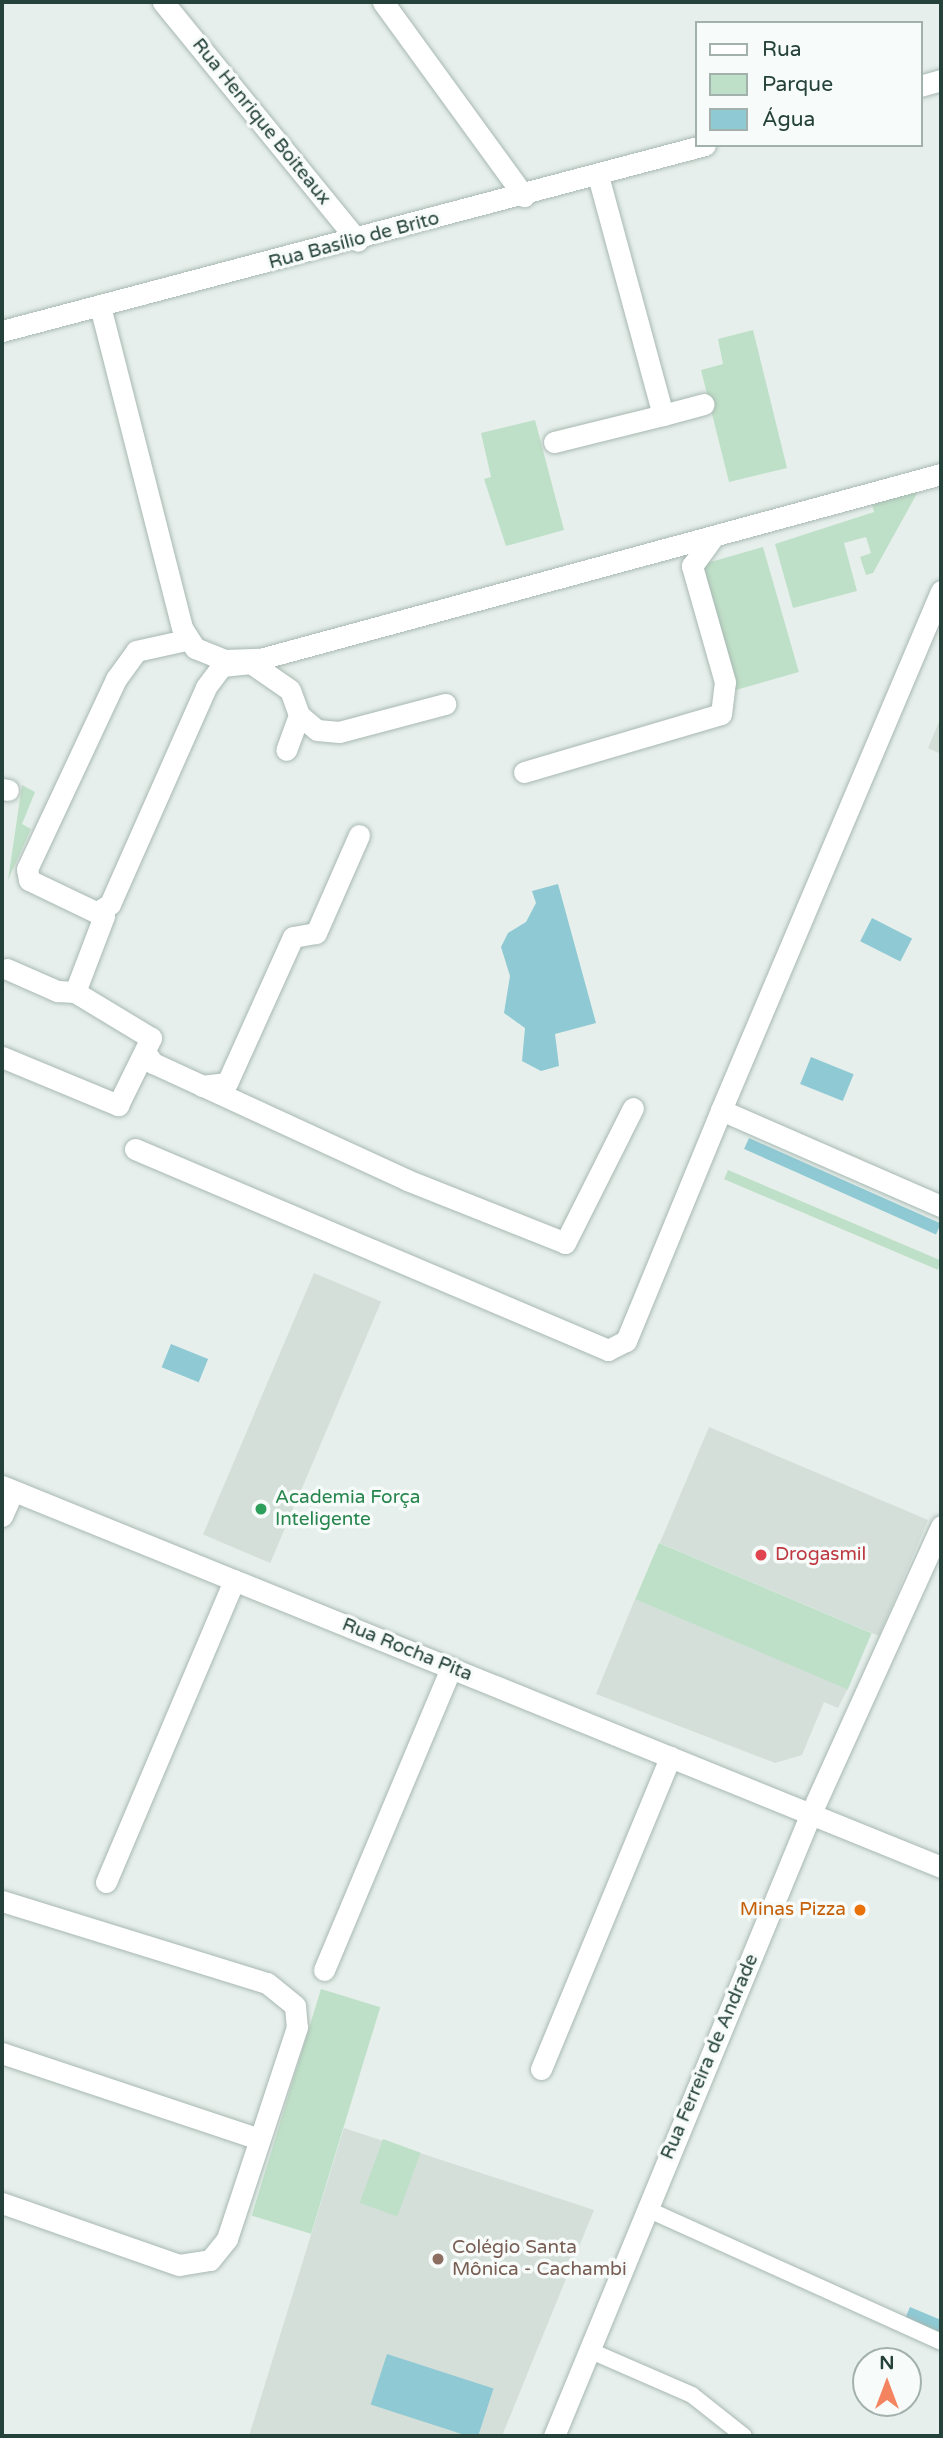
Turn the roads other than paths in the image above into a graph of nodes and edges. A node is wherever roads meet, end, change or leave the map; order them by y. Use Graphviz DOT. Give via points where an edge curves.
graph roads {
  1 [pos="163,2"];
  2 [pos="383,2"];
  3 [pos="941,80"];
  4 [pos="922,85"];
  5 [pos="698,147"];
  6 [pos="598,175"];
  7 [pos="524,196"];
  8 [pos="358,242"];
  9 [pos="100,306"];
  10 [pos="2,331"];
  11 [pos="704,404"];
  12 [pos="663,415"];
  13 [pos="554,442"];
  14 [pos="941,474"];
  15 [pos="714,536"];
  16 [pos="941,591"];
  17 [pos="186,640"];
  18 [pos="240,660"];
  19 [pos="445,704"];
  20 [pos="299,715"];
  21 [pos="286,750"];
  22 [pos="524,772"];
  23 [pos="359,835"];
  24 [pos="99,911"];
  25 [pos="7,969"];
  26 [pos="75,992"];
  27 [pos="145,1052"];
  28 [pos="2,1057"];
  29 [pos="202,1086"];
  30 [pos="633,1108"];
  31 [pos="721,1110"];
  32 [pos="135,1149"];
  33 [pos="941,1206"];
  34 [pos="7,1488"];
  35 [pos="2,1516"];
  36 [pos="941,1526"];
  37 [pos="234,1580"];
  38 [pos="451,1668"];
  39 [pos="670,1757"];
  40 [pos="811,1813"];
  41 [pos="941,1867"];
  42 [pos="106,1882"];
  43 [pos="2,1900"];
  44 [pos="324,1970"];
  45 [pos="2,2053"];
  46 [pos="541,2069"];
  47 [pos="259,2139"];
  48 [pos="2,2203"];
  49 [pos="647,2209"];
  50 [pos="941,2342"];
  51 [pos="591,2351"];
  52 [pos="554,2436"];
  53 [pos="744,2436"];
  1 -- 8 [label="street, Rua Henrique Boiteaux"];
  2 -- 7 [label="street"];
  3 -- 4 [label="street"];
  5 -- 6 [label="street, Rua Basílio de Brito"];
  6 -- 7 [label="street, Rua Basílio de Brito"];
  6 -- 12 [label="street"];
  7 -- 8 [label="street, Rua Basílio de Brito"];
  8 -- 9 [label="street, Rua Basílio de Brito"];
  9 -- 10 [label="street, Rua Basílio de Brito"];
  9 -- 17 [label="street"];
  11 -- 12 [label="street"];
  12 -- 13 [label="street"];
  14 -- 15 [label="street"];
  15 -- 18 [label="street"];
  15 -- 22 [label="street" via="692,566 725,682 720,714"];
  16 -- 31 [label="street"];
  17 -- 18 [label="street" via="209,654"];
  17 -- 24 [label="street" via="136,651 117,679 27,869 29,880"];
  18 -- 20 [label="street" via="276,677 297,700"];
  18 -- 24 [label="street" via="222,666 210,680 110,904"];
  19 -- 20 [label="street" via="338,732 317,730"];
  20 -- 21 [label="street"];
  23 -- 29 [label="street" via="316,933 293,937 287,947 227,1083"];
  24 -- 26 [label="street" via="102,933"];
  25 -- 26 [label="street" via="57,991"];
  26 -- 27 [label="street" via="81,1001 148,1031"];
  27 -- 28 [label="street" via="118,1105"];
  27 -- 29 [label="street" via="153,1063"];
  29 -- 30 [label="street" via="565,1243"];
  31 -- 32 [label="street" via="626,1341 608,1350"];
  31 -- 33 [label="street"];
  34 -- 35 [label="street"];
  34 -- 37 [label="street, Rua Rocha Pita"];
  36 -- 40 [label="street, Rua Ferreira de Andrade"];
  37 -- 38 [label="street, Rua Rocha Pita"];
  37 -- 42 [label="street"];
  38 -- 39 [label="street, Rua Rocha Pita"];
  38 -- 44 [label="street"];
  39 -- 40 [label="street, Rua Rocha Pita"];
  39 -- 46 [label="street"];
  40 -- 41 [label="street, Rua Rocha Pita"];
  40 -- 49 [label="street, Rua Ferreira de Andrade"];
  43 -- 47 [label="street" via="267,1983 285,1995 295,2006 297,2027"];
  45 -- 47 [label="street"];
  47 -- 48 [label="street" via="227,2239 199,2264 179,2265"];
  49 -- 50 [label="lane"];
  49 -- 51 [label="street, Rua Ferreira de Andrade"];
  51 -- 52 [label="street, Rua Ferreira de Andrade"];
  51 -- 53 [label="lane" via="692,2395"];
}
